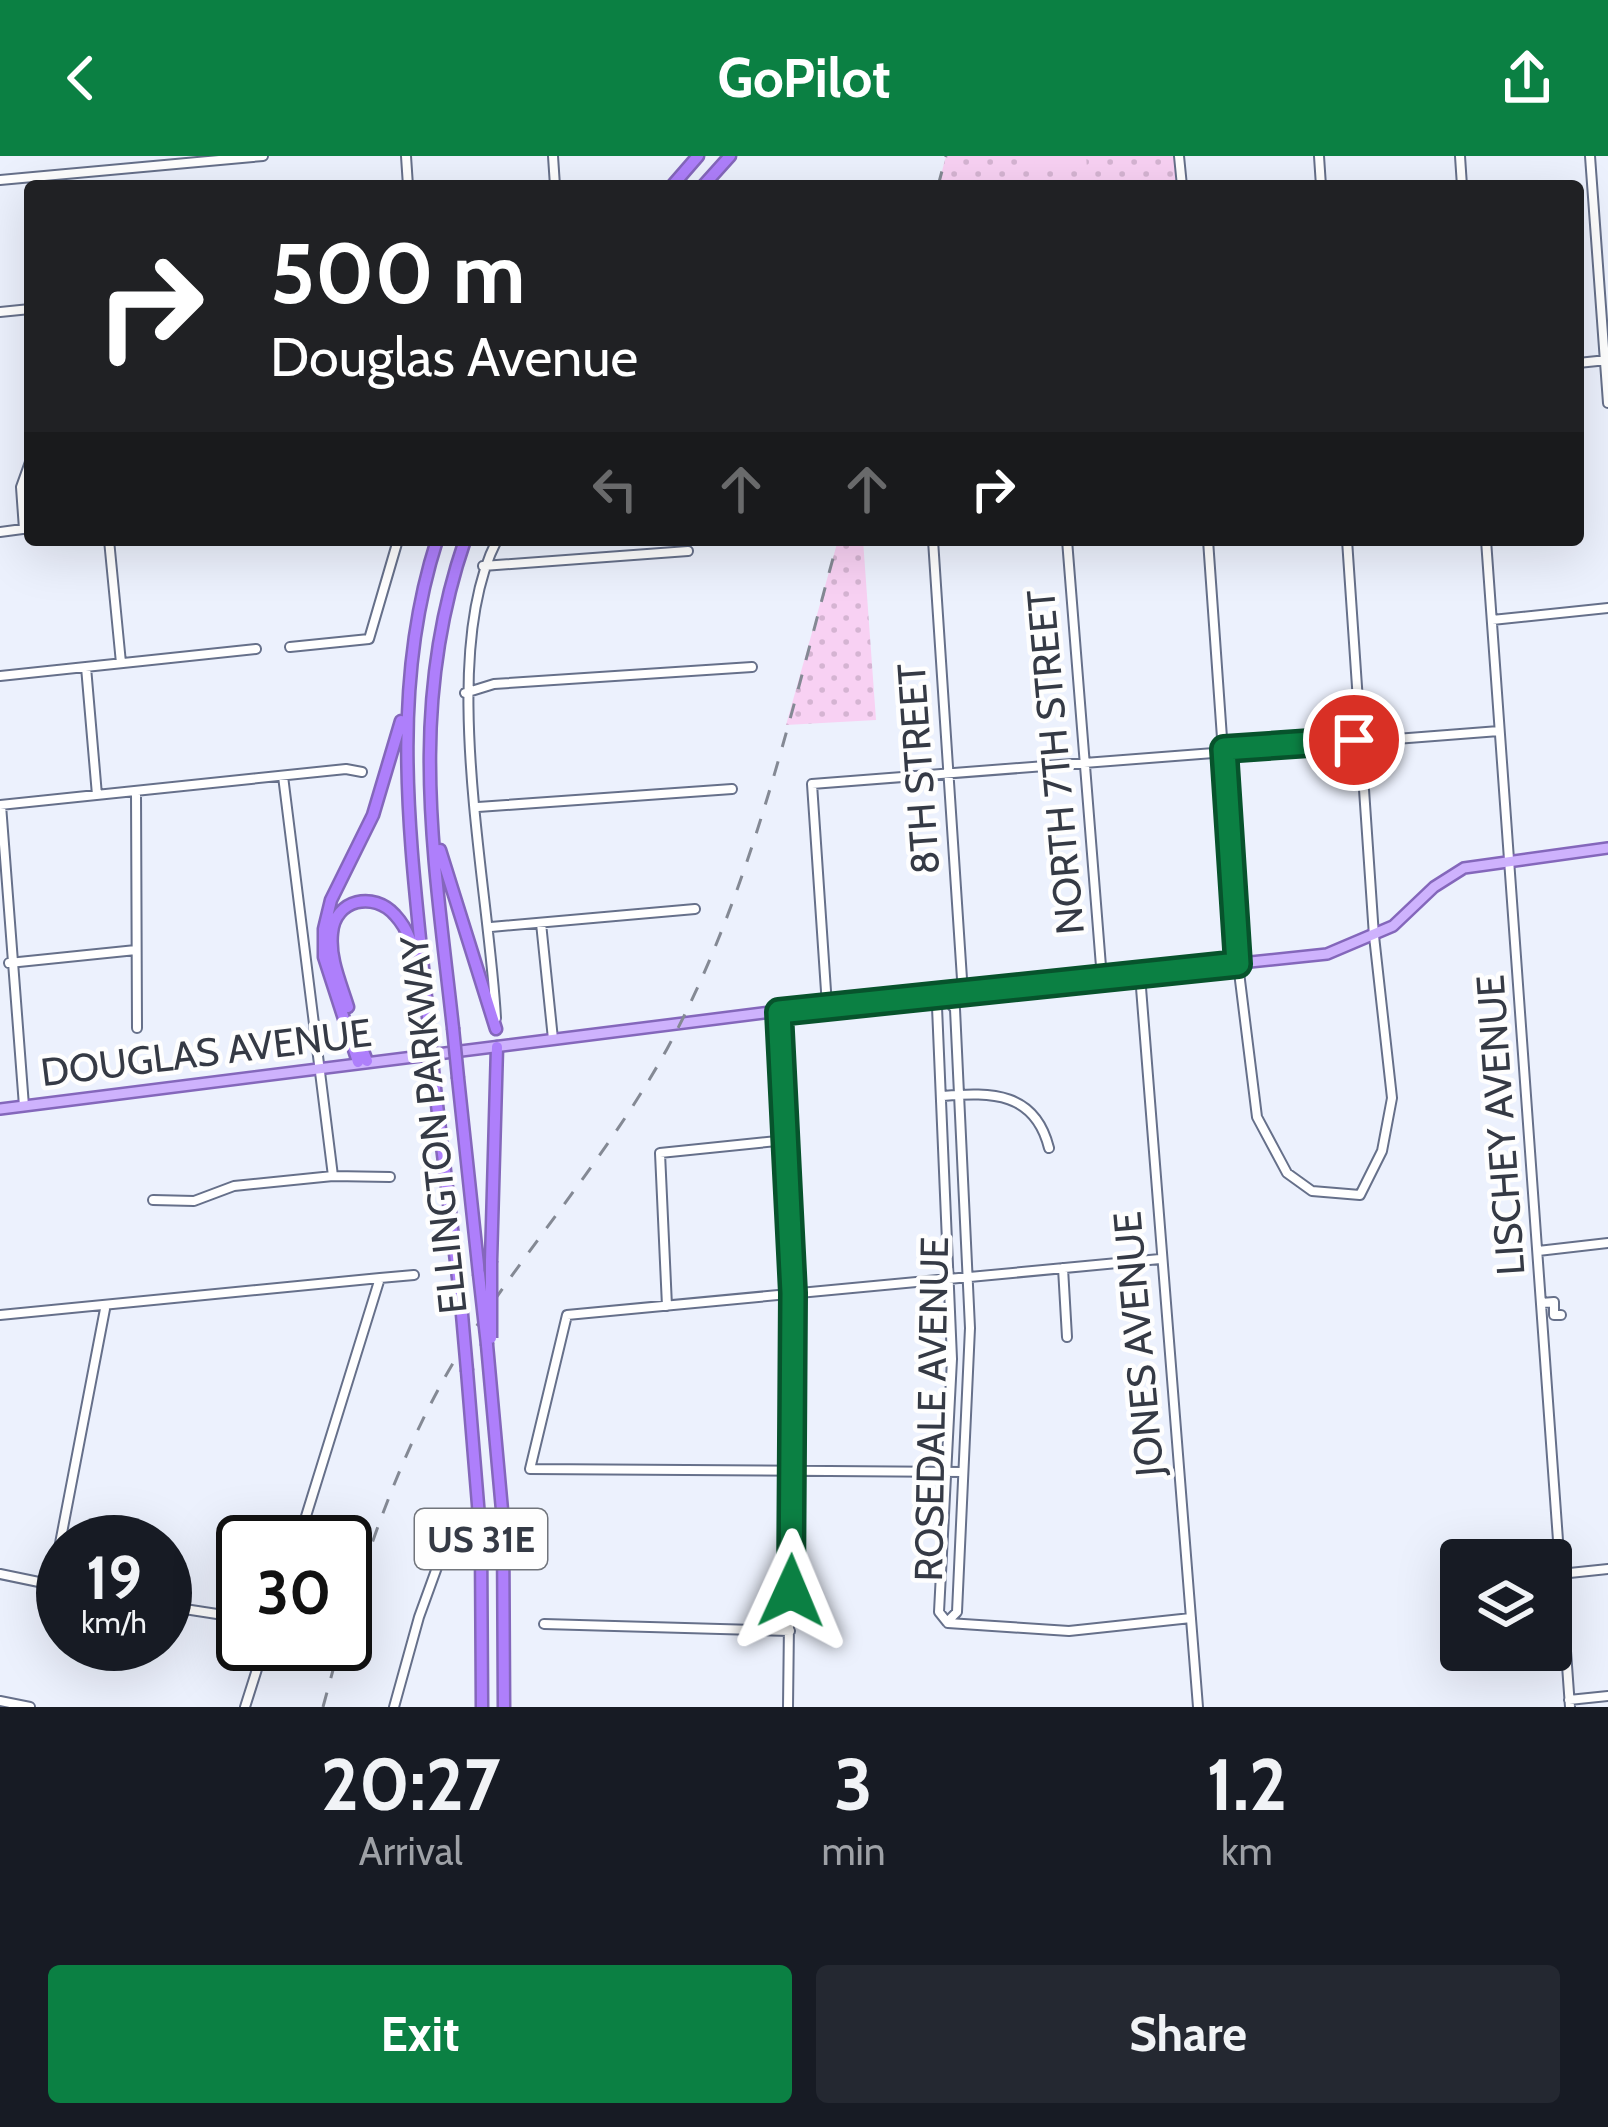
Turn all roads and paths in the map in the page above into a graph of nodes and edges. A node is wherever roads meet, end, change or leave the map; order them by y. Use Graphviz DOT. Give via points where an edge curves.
graph roads {
  1 [pos="263,156"];
  2 [pos="698,156"];
  3 [pos="731,156"];
  4 [pos="1590,156"];
  5 [pos="249,157"];
  6 [pos="0,180"];
  7 [pos="676,180"];
  8 [pos="708,180"];
  9 [pos="1606,360"];
  10 [pos="1608,403"];
  11 [pos="110,546"];
  12 [pos="396,546"];
  13 [pos="435,546"];
  14 [pos="462,546"];
  15 [pos="494,546"];
  16 [pos="676,546"];
  17 [pos="933,546"];
  18 [pos="1068,546"];
  19 [pos="1208,546"];
  20 [pos="1347,546"];
  21 [pos="1486,546"];
  22 [pos="688,550"];
  23 [pos="483,566"];
  24 [pos="1608,608"];
  25 [pos="1492,620"];
  26 [pos="290,647"];
  27 [pos="256,649"];
  28 [pos="121,663"];
  29 [pos="86,667"];
  30 [pos="752,667"];
  31 [pos="0,676"];
  32 [pos="465,693"];
  33 [pos="406,700"];
  34 [pos="1499,731"];
  35 [pos="1361,739"];
  36 [pos="1224,749"];
  37 [pos="1086,760"];
  38 [pos="362,772"];
  39 [pos="948,772"];
  40 [pos="283,776"];
  41 [pos="732,789"];
  42 [pos="136,791"];
  43 [pos="97,795"];
  44 [pos="0,805"];
  45 [pos="478,807"];
  46 [pos="431,819"];
  47 [pos="1608,848"];
  48 [pos="1508,858"];
  49 [pos="695,909"];
  50 [pos="541,923"];
  51 [pos="491,927"];
  52 [pos="1374,937"];
  53 [pos="136,950"];
  54 [pos="9,963"];
  55 [pos="1238,964"];
  56 [pos="1140,975"];
  57 [pos="1102,979"];
  58 [pos="963,994"];
  59 [pos="944,996"];
  60 [pos="427,1005"];
  61 [pos="827,1006"];
  62 [pos="779,1012"];
  63 [pos="137,1028"];
  64 [pos="496,1029"];
  65 [pos="553,1039"];
  66 [pos="496,1047"];
  67 [pos="363,1062"];
  68 [pos="321,1072"];
  69 [pos="960,1095"];
  70 [pos="943,1096"];
  71 [pos="24,1106"];
  72 [pos="0,1109"];
  73 [pos="788,1139"];
  74 [pos="1049,1148"];
  75 [pos="333,1176"];
  76 [pos="390,1177"];
  77 [pos="153,1200"];
  78 [pos="1608,1244"];
  79 [pos="1538,1251"];
  80 [pos="1160,1258"];
  81 [pos="1063,1268"];
  82 [pos="414,1275"];
  83 [pos="967,1278"];
  84 [pos="949,1280"];
  85 [pos="380,1282"];
  86 [pos="793,1293"];
  87 [pos="1541,1303"];
  88 [pos="1559,1305"];
  89 [pos="667,1306"];
  90 [pos="105,1309"];
  91 [pos="0,1315"];
  92 [pos="1067,1337"];
  93 [pos="489,1341"];
  94 [pos="794,1470"];
  95 [pos="948,1472"];
  96 [pos="964,1472"];
  97 [pos="65,1515"];
  98 [pos="307,1515"];
  99 [pos="452,1526"];
  100 [pos="1558,1539"];
  101 [pos="1608,1569"];
  102 [pos="1572,1573"];
  103 [pos="0,1574"];
  104 [pos="36,1582"];
  105 [pos="1191,1618"];
  106 [pos="947,1622"];
  107 [pos="544,1624"];
  108 [pos="790,1631"];
  109 [pos="256,1671"];
  110 [pos="1568,1671"];
  111 [pos="1608,1696"];
  112 [pos="0,1701"];
  113 [pos="1570,1703"];
  114 [pos="30,1707"];
  115 [pos="245,1707"];
  116 [pos="394,1707"];
  117 [pos="482,1707"];
  118 [pos="504,1707"];
  119 [pos="788,1707"];
  120 [pos="1198,1707"];
  1 -- 5 [label="street"];
  2 -- 7 [label="highway"];
  3 -- 8 [label="highway"];
  4 -- 9 [label="street"];
  5 -- 6 [label="street"];
  9 -- 10 [label="street"];
  11 -- 28 [label="street"];
  12 -- 26 [label="street" via="369,639"];
  13 -- 33 [label="highway, ELLINGTON PARKWAY / US 31E"];
  14 -- 46 [label="highway, ELLINGTON PARKWAY" via="434,651"];
  15 -- 23 [label="street"];
  16 -- 22 [label="street"];
  16 -- 23 [label="street"];
  17 -- 39 [label="street, 8TH STREET"];
  18 -- 37 [label="street, NORTH 7TH STREET"];
  19 -- 36 [label="street"];
  20 -- 35 [label="street"];
  21 -- 25 [label="street, LISCHEY AVENUE"];
  23 -- 32 [label="street"];
  24 -- 25 [label="street"];
  25 -- 34 [label="street, LISCHEY AVENUE"];
  27 -- 28 [label="street"];
  28 -- 29 [label="street"];
  29 -- 31 [label="street"];
  29 -- 43 [label="street"];
  30 -- 32 [label="street" via="494,684"];
  32 -- 45 [label="street"];
  33 -- 60 [label="highway, ELLINGTON PARKWAY / US 31E"];
  33 -- 67 [label="highway" via="373,815 324,929 324,957"];
  34 -- 35 [label="street"];
  34 -- 48 [label="street, LISCHEY AVENUE"];
  35 -- 36 [label="street"];
  35 -- 52 [label="street"];
  36 -- 37 [label="street"];
  36 -- 55 [label="street"];
  37 -- 39 [label="street"];
  37 -- 57 [label="street, NORTH 7TH STREET"];
  38 -- 40 [label="street"];
  39 -- 58 [label="street, 8TH STREET"];
  39 -- 61 [label="street" via="812,784"];
  40 -- 42 [label="street"];
  40 -- 68 [label="street"];
  41 -- 45 [label="street"];
  42 -- 43 [label="street"];
  42 -- 53 [label="street"];
  43 -- 44 [label="street"];
  44 -- 54 [label="street"];
  45 -- 51 [label="street"];
  46 -- 64 [label="highway"];
  46 -- 93 [label="highway, ELLINGTON PARKWAY, bridge"];
  47 -- 48 [label="main road, DOUGLAS AVENUE"];
  48 -- 52 [label="main road, DOUGLAS AVENUE" via="1451,874"];
  48 -- 79 [label="street, LISCHEY AVENUE"];
  49 -- 50 [label="street"];
  50 -- 51 [label="street"];
  50 -- 65 [label="street"];
  51 -- 64 [label="street"];
  52 -- 55 [label="main road, DOUGLAS AVENUE" via="1327,954"];
  52 -- 55 [label="street" via="1392,1098 1382,1150 1360,1195 1312,1191 1270,1150 1257,1117"];
  53 -- 54 [label="street"];
  53 -- 63 [label="street"];
  54 -- 71 [label="street"];
  55 -- 56 [label="main road, DOUGLAS AVENUE"];
  56 -- 57 [label="main road, DOUGLAS AVENUE"];
  56 -- 80 [label="street, JONES AVENUE"];
  57 -- 58 [label="main road, DOUGLAS AVENUE"];
  58 -- 59 [label="main road, DOUGLAS AVENUE"];
  59 -- 61 [label="main road, DOUGLAS AVENUE"];
  59 -- 69 [label="street, ROSEDALE AVENUE" via="955,1009"];
  59 -- 70 [label="street, ROSEDALE AVENUE" via="937,1007"];
  60 -- 67 [label="highway" via="412,943 394,913 372,901 341,910 332,953"];
  60 -- 117 [label="highway, ELLINGTON PARKWAY / US 31E, bridge" via="481,1541"];
  61 -- 62 [label="main road, DOUGLAS AVENUE"];
  62 -- 65 [label="main road, DOUGLAS AVENUE"];
  62 -- 73 [label="street"];
  64 -- 66 [label="main road"];
  65 -- 66 [label="main road, DOUGLAS AVENUE"];
  66 -- 67 [label="main road, DOUGLAS AVENUE"];
  66 -- 93 [label="highway, bridge"];
  67 -- 68 [label="main road, DOUGLAS AVENUE"];
  68 -- 71 [label="main road, DOUGLAS AVENUE"];
  68 -- 75 [label="street"];
  69 -- 70 [label="street"];
  69 -- 74 [label="street" via="1018,1101 1041,1124"];
  69 -- 83 [label="street, ROSEDALE AVENUE"];
  70 -- 84 [label="street, ROSEDALE AVENUE"];
  71 -- 72 [label="main road, DOUGLAS AVENUE"];
  73 -- 86 [label="street"];
  73 -- 89 [label="street" via="660,1153"];
  75 -- 76 [label="street"];
  75 -- 77 [label="street" via="234,1186 194,1201"];
  78 -- 79 [label="street"];
  79 -- 87 [label="street, LISCHEY AVENUE"];
  80 -- 81 [label="street"];
  80 -- 105 [label="street, JONES AVENUE"];
  81 -- 83 [label="street"];
  81 -- 92 [label="street"];
  82 -- 85 [label="street"];
  83 -- 84 [label="street"];
  83 -- 96 [label="street, ROSEDALE AVENUE"];
  84 -- 86 [label="street"];
  84 -- 95 [label="street, ROSEDALE AVENUE"];
  85 -- 90 [label="street"];
  85 -- 98 [label="street"];
  86 -- 89 [label="street"];
  86 -- 94 [label="street"];
  87 -- 88 [label="street"];
  87 -- 100 [label="street, LISCHEY AVENUE"];
  89 -- 94 [label="street" via="567,1315 530,1469"];
  90 -- 91 [label="street"];
  90 -- 97 [label="street"];
  93 -- 118 [label="highway, US 31E" via="503,1520"];
  94 -- 95 [label="street"];
  94 -- 108 [label="street"];
  95 -- 96 [label="street"];
  95 -- 106 [label="street, ROSEDALE AVENUE" via="938,1612"];
  96 -- 106 [label="street, ROSEDALE AVENUE" via="957,1612"];
  99 -- 116 [label="street"];
  101 -- 102 [label="street"];
  103 -- 104 [label="street"];
  105 -- 106 [label="street" via="1070,1631"];
  105 -- 120 [label="street, JONES AVENUE"];
  107 -- 108 [label="street"];
  108 -- 119 [label="street"];
  109 -- 115 [label="street"];
  110 -- 113 [label="street, LISCHEY AVENUE"];
  111 -- 113 [label="street"];
  112 -- 114 [label="street"];
}
